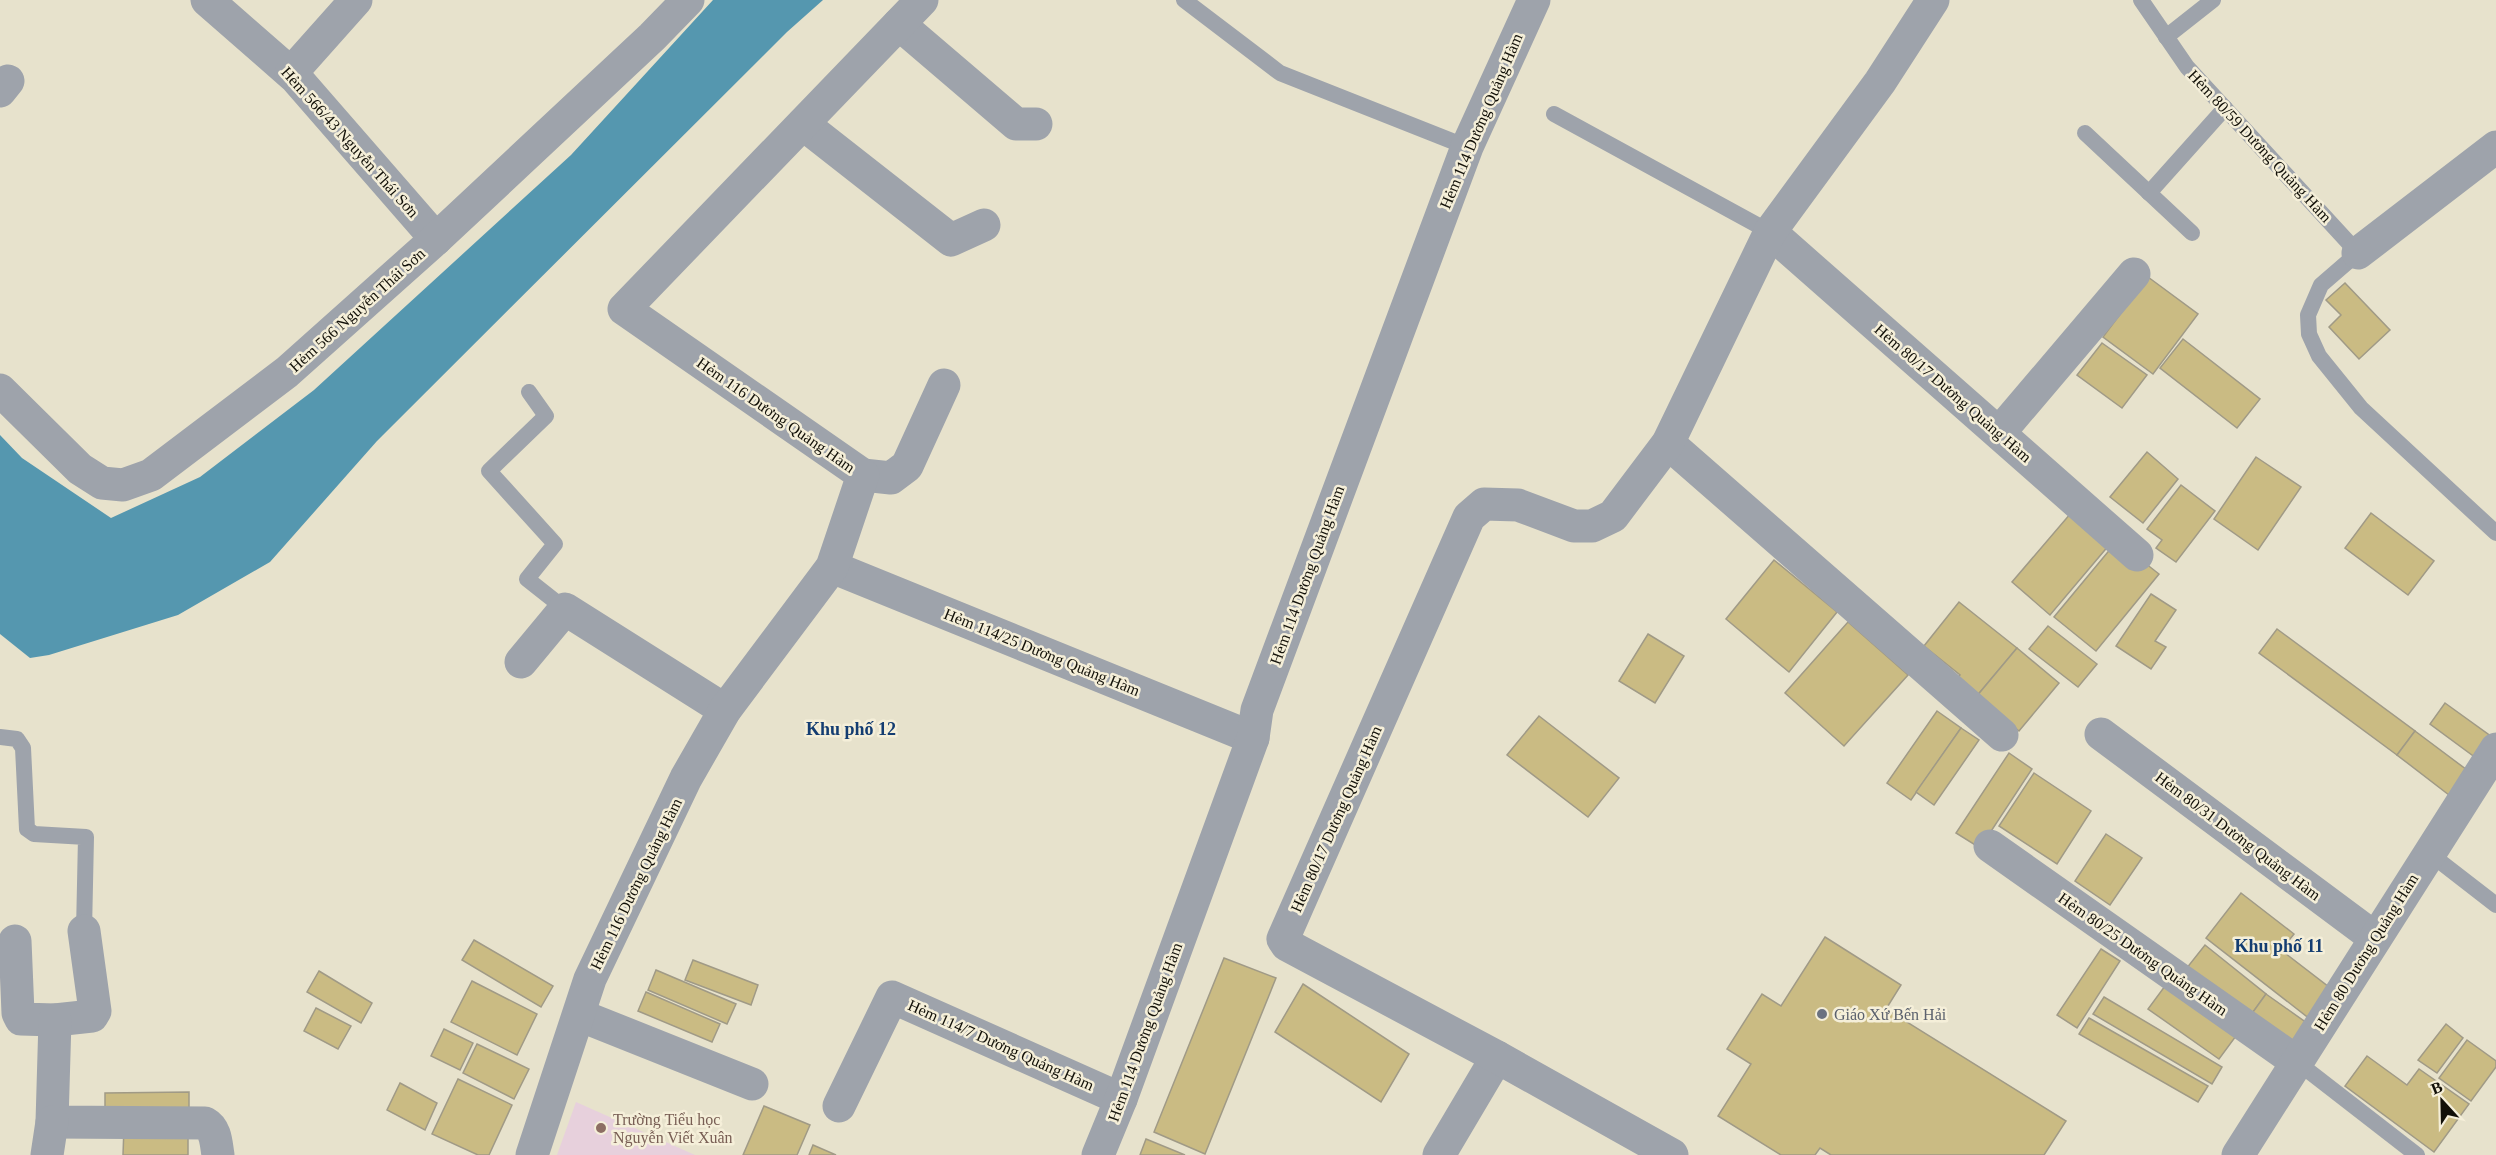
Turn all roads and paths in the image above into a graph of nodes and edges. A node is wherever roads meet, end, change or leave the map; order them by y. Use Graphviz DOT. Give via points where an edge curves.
graph roads {
  1 [pos="207,0"];
  2 [pos="356,0"];
  3 [pos="688,0"];
  4 [pos="922,0"];
  5 [pos="1184,0"];
  6 [pos="1534,0"];
  7 [pos="1933,0"];
  8 [pos="2141,0"];
  9 [pos="2213,0"];
  10 [pos="899,24"];
  11 [pos="2166,37"];
  12 [pos="291,73"];
  13 [pos="2225,108"];
  14 [pos="1554,114"];
  15 [pos="803,124"];
  16 [pos="1036,124"];
  17 [pos="2085,133"];
  18 [pos="1467,147"];
  19 [pos="2496,147"];
  20 [pos="2149,194"];
  21 [pos="984,225"];
  22 [pos="1770,232"];
  23 [pos="2192,233"];
  24 [pos="436,239"];
  25 [pos="2358,253"];
  26 [pos="2134,273"];
  27 [pos="944,385"];
  28 [pos="0,390"];
  29 [pos="529,392"];
  30 [pos="1999,433"];
  31 [pos="1668,443"];
  32 [pos="863,475"];
  33 [pos="2496,533"];
  34 [pos="2137,555"];
  35 [pos="832,567"];
  36 [pos="565,609"];
  37 [pos="521,662"];
  38 [pos="725,710"];
  39 [pos="2101,734"];
  40 [pos="2002,735"];
  41 [pos="0,737"];
  42 [pos="1253,738"];
  43 [pos="2496,749"];
  44 [pos="1990,846"];
  45 [pos="2429,853"];
  46 [pos="2496,905"];
  47 [pos="84,931"];
  48 [pos="2375,938"];
  49 [pos="15,941"];
  50 [pos="579,1014"];
  51 [pos="55,1020"];
  52 [pos="1497,1057"];
  53 [pos="2297,1062"];
  54 [pos="752,1084"];
  55 [pos="1121,1099"];
  56 [pos="839,1106"];
  57 [pos="52,1122"];
  58 [pos="47,1155"];
  59 [pos="218,1155"];
  60 [pos="532,1155"];
  61 [pos="1098,1155"];
  62 [pos="1439,1155"];
  63 [pos="1672,1155"];
  64 [pos="2238,1155"];
  65 [pos="2417,1155"];
  1 -- 12 [label="street, Hẻm 566/43 Nguyễn Thái Sơn"];
  2 -- 12 [label="street"];
  3 -- 24 [label="street, Hẻm 566 Nguyễn Thái Sơn"];
  4 -- 10 [label="street, Hẻm 116 Dương Quảng Hàm"];
  5 -- 18 [label="lane" via="1280,73"];
  6 -- 18 [label="street, Hẻm 114 Dương Quảng Hàm"];
  7 -- 22 [label="street, Hẻm 80/17 Dương Quảng Hàm" via="1880,82"];
  8 -- 11 [label="lane, Hẻm 80/59 Dương Quảng Hàm"];
  9 -- 11 [label="lane"];
  10 -- 15 [label="street, Hẻm 116 Dương Quảng Hàm"];
  10 -- 16 [label="street" via="1016,124"];
  11 -- 13 [label="lane, Hẻm 80/59 Dương Quảng Hàm" via="2187,67"];
  12 -- 24 [label="street, Hẻm 566/43 Nguyễn Thái Sơn"];
  13 -- 20 [label="lane"];
  13 -- 25 [label="lane, Hẻm 80/59 Dương Quảng Hàm"];
  14 -- 22 [label="lane, Hẻm 80/17 Dương Quảng Hàm"];
  15 -- 21 [label="street" via="951,240"];
  15 -- 32 [label="street, Hẻm 116 Dương Quảng Hàm" via="624,309"];
  17 -- 20 [label="lane"];
  18 -- 42 [label="street, Hẻm 114 Dương Quảng Hàm" via="1257,710"];
  19 -- 25 [label="street"];
  20 -- 23 [label="lane"];
  22 -- 30 [label="street, Hẻm 80/17 Dương Quảng Hàm"];
  22 -- 31 [label="street, Hẻm 80/17 Dương Quảng Hàm"];
  24 -- 28 [label="street, Hẻm 566 Nguyễn Thái Sơn" via="287,372 151,475 123,485 102,483 80,469"];
  25 -- 33 [label="lane" via="2321,285 2308,315 2309,334 2319,356 2361,408"];
  26 -- 30 [label="street"];
  27 -- 32 [label="street" via="907,466 891,478"];
  29 -- 36 [label="lane" via="546,416 489,471 555,544 527,579"];
  30 -- 34 [label="street, Hẻm 80/17 Dương Quảng Hàm"];
  31 -- 40 [label="street"];
  31 -- 52 [label="street, Hẻm 80/17 Dương Quảng Hàm" via="1613,516 1592,526 1574,526 1518,505 1484,504 1469,517 1283,939 1287,945"];
  32 -- 35 [label="street, Hẻm 116 Dương Quảng Hàm"];
  35 -- 38 [label="street, Hẻm 116 Dương Quảng Hàm"];
  35 -- 42 [label="street, Hẻm 114/25 Dương Quảng Hàm"];
  36 -- 37 [label="street"];
  36 -- 38 [label="street"];
  38 -- 50 [label="street, Hẻm 116 Dương Quảng Hàm" via="686,778 590,979"];
  39 -- 48 [label="street, Hẻm 80/31 Dương Quảng Hàm"];
  41 -- 47 [label="lane" via="17,739 23,748 27,829 34,834 86,837"];
  42 -- 55 [label="street, Hẻm 114 Dương Quảng Hàm"];
  43 -- 45 [label="street, Hẻm 80 Dương Quảng Hàm"];
  44 -- 53 [label="street, Hẻm 80/25 Dương Quảng Hàm"];
  45 -- 46 [label="lane"];
  45 -- 48 [label="street, Hẻm 80 Dương Quảng Hàm"];
  47 -- 51 [label="street" via="95,1011 92,1016"];
  48 -- 53 [label="street, Hẻm 80 Dương Quảng Hàm"];
  49 -- 51 [label="street" via="18,1013 21,1018"];
  50 -- 54 [label="street"];
  50 -- 60 [label="street, Hẻm 116 Dương Quảng Hàm"];
  51 -- 57 [label="street"];
  52 -- 62 [label="street"];
  52 -- 63 [label="street, Hẻm 80/17 Dương Quảng Hàm"];
  53 -- 64 [label="street, Hẻm 80 Dương Quảng Hàm"];
  53 -- 65 [label="lane"];
  55 -- 56 [label="street, Hẻm 114/7 Dương Quảng Hàm" via="892,997"];
  55 -- 61 [label="street, Hẻm 114 Dương Quảng Hàm"];
  57 -- 58 [label="street"];
  57 -- 59 [label="street" via="205,1123 211,1126"];
}
